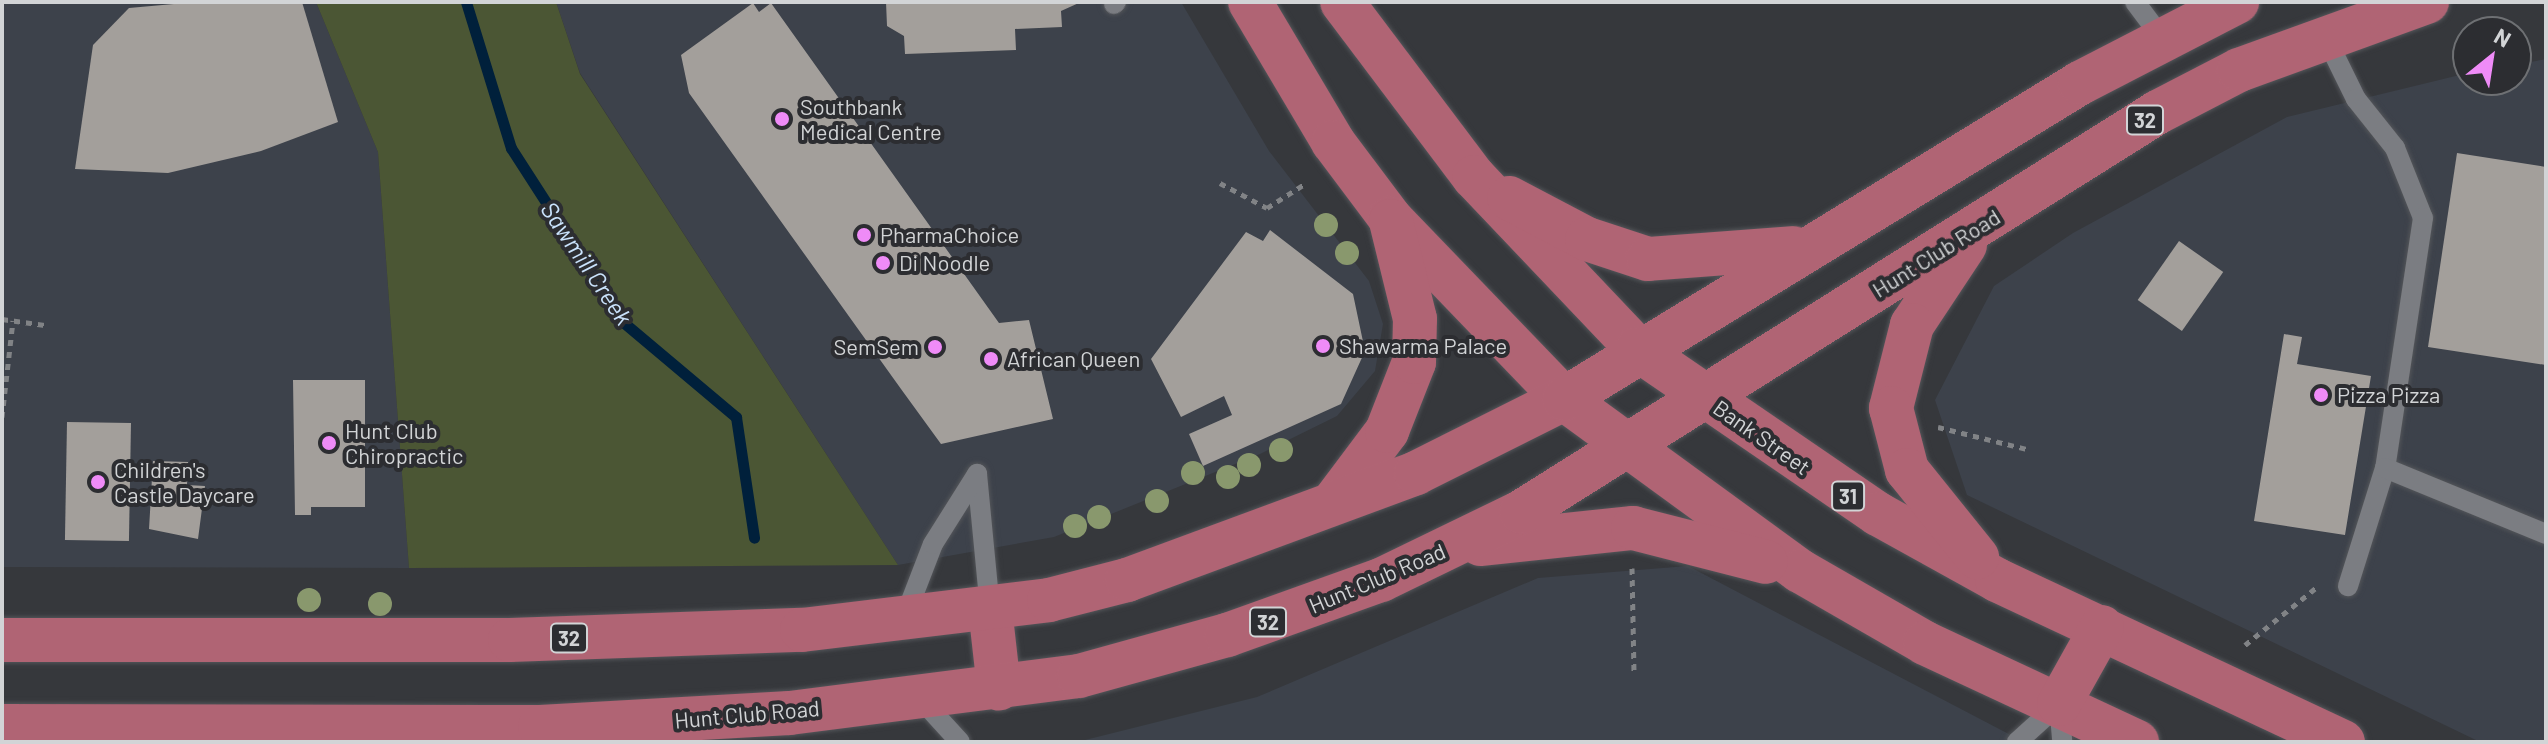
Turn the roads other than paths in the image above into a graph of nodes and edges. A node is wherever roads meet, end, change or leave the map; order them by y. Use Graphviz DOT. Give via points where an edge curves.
graph roads {
  1 [pos="1250,2"];
  2 [pos="1342,2"];
  3 [pos="2135,2"];
  4 [pos="2237,2"];
  5 [pos="2427,2"];
  6 [pos="2325,36"];
  7 [pos="2162,38"];
  8 [pos="1474,177"];
  9 [pos="1390,218"];
  10 [pos="1978,227"];
  11 [pos="1805,247"];
  12 [pos="1637,349"];
  13 [pos="1564,399"];
  14 [pos="1707,399"];
  15 [pos="1626,450"];
  16 [pos="2385,468"];
  17 [pos="1333,503"];
  18 [pos="2546,534"];
  19 [pos="1450,548"];
  20 [pos="1800,571"];
  21 [pos="1997,580"];
  22 [pos="2348,586"];
  23 [pos="990,608"];
  24 [pos="904,619"];
  25 [pos="2102,627"];
  26 [pos="2,640"];
  27 [pos="999,688"];
  28 [pos="918,696"];
  29 [pos="2061,723"];
  30 [pos="2,726"];
  31 [pos="664,732"];
  32 [pos="960,742"];
  33 [pos="2017,742"];
  34 [pos="2137,742"];
  35 [pos="2343,742"];
  1 -- 9 [label="main road" via="1333,142"];
  2 -- 8 [label="main road, Bank Street / 31"];
  3 -- 7 [label="lane"];
  4 -- 7 [label="main road, 32"];
  5 -- 6 [label="main road, Hunt Club Road / 32"];
  6 -- 10 [label="main road, Hunt Club Road / 32" via="2158,112"];
  6 -- 16 [label="lane" via="2356,99 2395,148 2423,218"];
  7 -- 11 [label="main road, 32"];
  8 -- 11 [label="main road" via="1552,223 1648,259"];
  8 -- 12 [label="main road, Bank Street / 31"];
  9 -- 13 [label="main road"];
  9 -- 17 [label="main road" via="1415,319 1414,362 1387,431"];
  10 -- 14 [label="main road, Hunt Club Road / 32"];
  10 -- 21 [label="main road" via="1912,325 1891,408 1907,470"];
  11 -- 12 [label="main road, 32"];
  12 -- 13 [label="main road, 32"];
  12 -- 14 [label="main road, Bank Street / 31"];
  13 -- 15 [label="main road"];
  13 -- 17 [label="main road, 32" via="1416,473"];
  14 -- 15 [label="main road, Hunt Club Road / 32"];
  14 -- 21 [label="main road, Bank Street / 31" via="1823,480"];
  15 -- 19 [label="main road, Hunt Club Road / 32"];
  15 -- 20 [label="main road"];
  16 -- 18 [label="lane"];
  16 -- 22 [label="lane"];
  17 -- 23 [label="main road, 32" via="1188,561"];
  19 -- 20 [label="main road" via="1633,528"];
  19 -- 27 [label="main road, Hunt Club Road / 32" via="1227,635 1079,676"];
  20 -- 29 [label="main road"];
  21 -- 25 [label="main road, Bank Street / 31"];
  23 -- 24 [label="main road, 32"];
  23 -- 24 [label="lane" via="977,474 933,544"];
  23 -- 27 [label="main road"];
  24 -- 26 [label="main road, 32" via="802,630 510,640"];
  25 -- 29 [label="main road"];
  25 -- 35 [label="main road, Bank Street / 31"];
  27 -- 28 [label="main road, Hunt Club Road / 32"];
  28 -- 31 [label="main road, Hunt Club Road / 32"];
  28 -- 32 [label="lane"];
  29 -- 33 [label="lane"];
  29 -- 34 [label="main road"];
  30 -- 31 [label="main road, Hunt Club Road / 32"];
}
